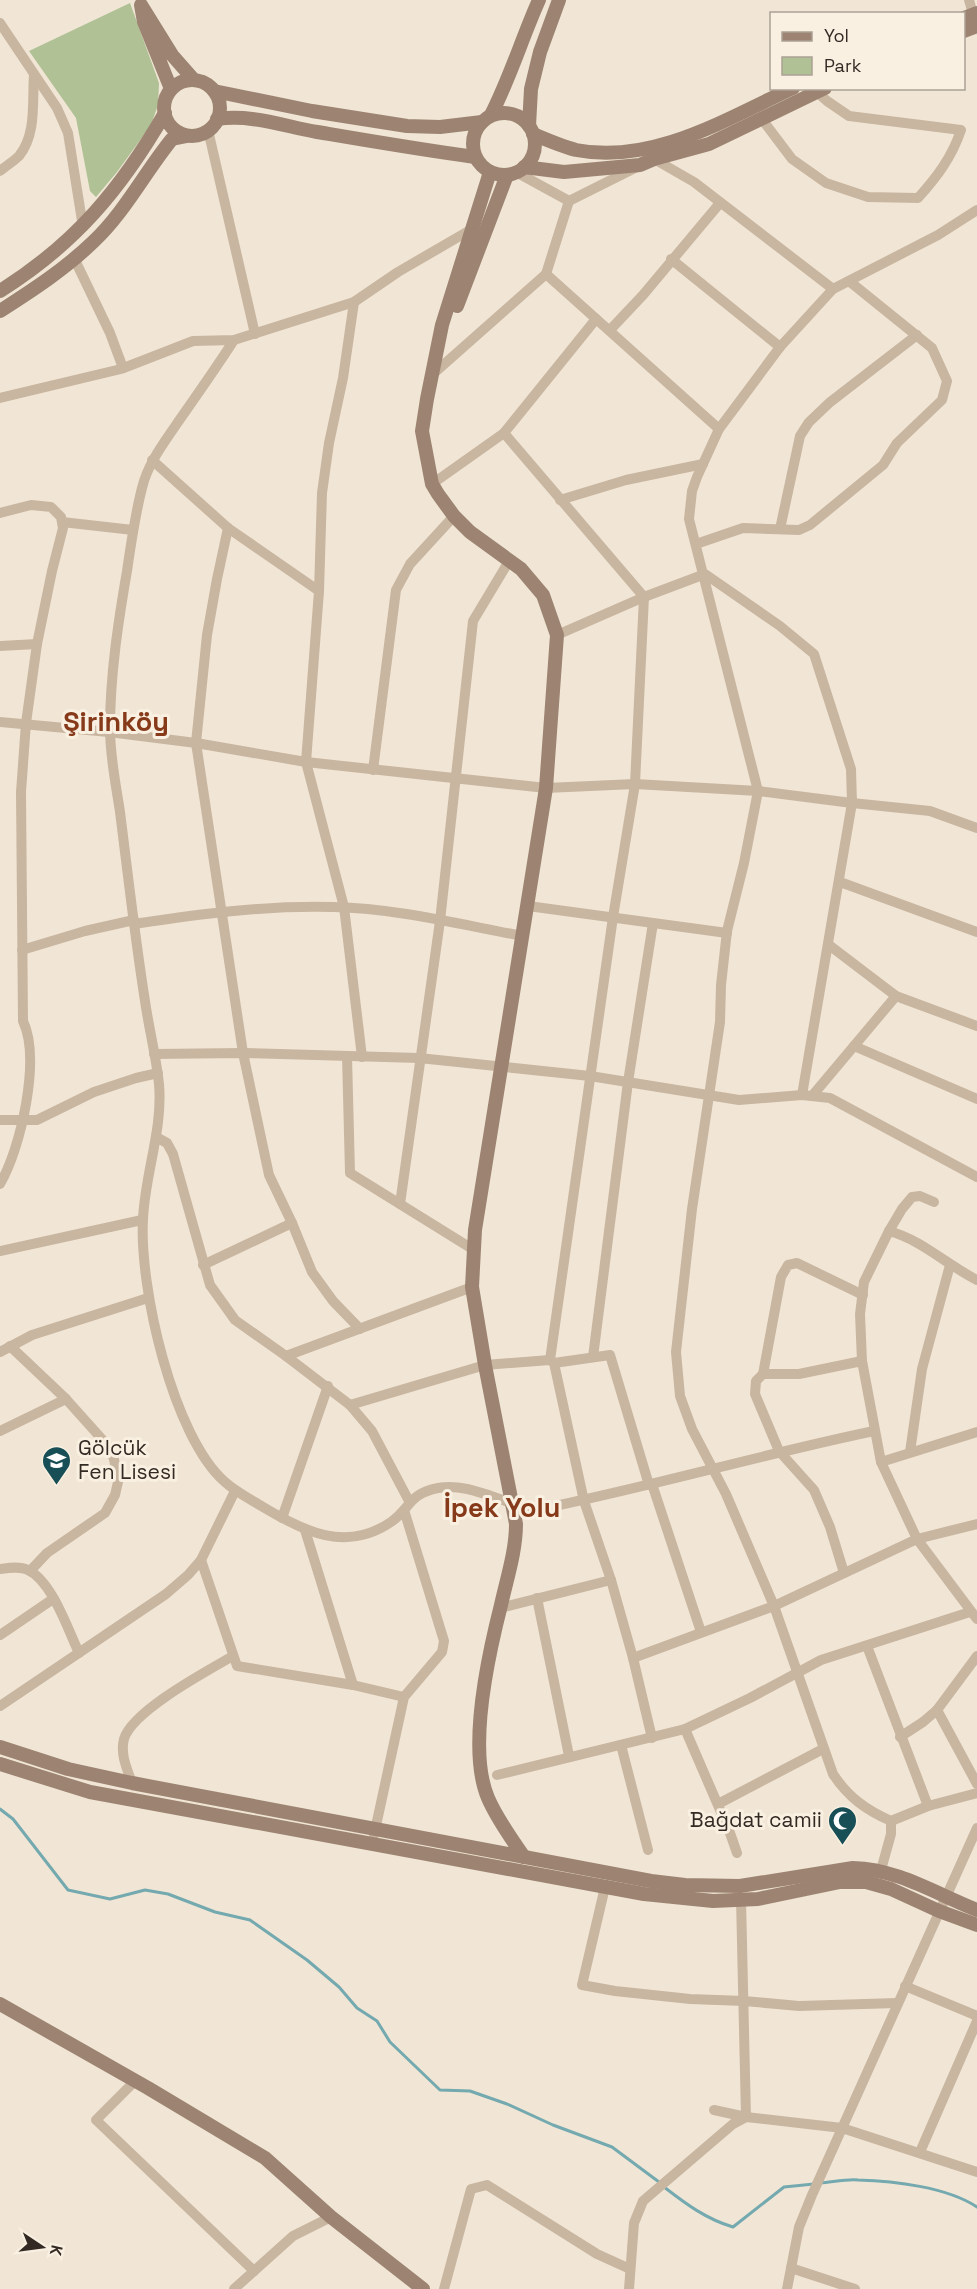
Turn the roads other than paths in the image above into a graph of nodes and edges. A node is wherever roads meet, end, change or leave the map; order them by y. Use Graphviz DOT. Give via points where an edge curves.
graph roads {
  1 [pos="539,0"];
  2 [pos="559,0"];
  3 [pos="143,2"];
  4 [pos="0,23"];
  5 [pos="34,75"];
  6 [pos="194,80"];
  7 [pos="171,89"];
  8 [pos="789,90"];
  9 [pos="821,90"];
  10 [pos="214,91"];
  11 [pos="165,113"];
  12 [pos="761,118"];
  13 [pos="218,119"];
  14 [pos="486,119"];
  15 [pos="208,130"];
  16 [pos="531,130"];
  17 [pos="187,136"];
  18 [pos="476,157"];
  19 [pos="654,159"];
  20 [pos="640,165"];
  21 [pos="0,171"];
  22 [pos="490,172"];
  23 [pos="516,172"];
  24 [pos="569,201"];
  25 [pos="720,203"];
  26 [pos="977,210"];
  27 [pos="83,227"];
  28 [pos="472,229"];
  29 [pos="74,258"];
  30 [pos="671,259"];
  31 [pos="546,274"];
  32 [pos="849,281"];
  33 [pos="832,289"];
  34 [pos="0,291"];
  35 [pos="354,302"];
  36 [pos="0,311"];
  37 [pos="596,319"];
  38 [pos="610,330"];
  39 [pos="255,334"];
  40 [pos="916,335"];
  41 [pos="234,340"];
  42 [pos="780,347"];
  43 [pos="123,368"];
  44 [pos="434,368"];
  45 [pos="0,398"];
  46 [pos="719,429"];
  47 [pos="504,432"];
  48 [pos="152,460"];
  49 [pos="703,464"];
  50 [pos="432,484"];
  51 [pos="561,500"];
  52 [pos="0,513"];
  53 [pos="454,516"];
  54 [pos="62,522"];
  55 [pos="228,528"];
  56 [pos="780,529"];
  57 [pos="133,530"];
  58 [pos="696,544"];
  59 [pos="510,561"];
  60 [pos="705,574"];
  61 [pos="319,591"];
  62 [pos="644,597"];
  63 [pos="557,635"];
  64 [pos="37,644"];
  65 [pos="0,646"];
  66 [pos="0,722"];
  67 [pos="26,723"];
  68 [pos="110,732"];
  69 [pos="196,743"];
  70 [pos="306,762"];
  71 [pos="373,770"];
  72 [pos="456,777"];
  73 [pos="635,784"];
  74 [pos="546,788"];
  75 [pos="758,790"];
  76 [pos="852,803"];
  77 [pos="977,828"];
  78 [pos="840,882"];
  79 [pos="528,906"];
  80 [pos="344,908"];
  81 [pos="221,911"];
  82 [pos="613,918"];
  83 [pos="440,921"];
  84 [pos="134,922"];
  85 [pos="653,923"];
  86 [pos="977,932"];
  87 [pos="727,933"];
  88 [pos="523,936"];
  89 [pos="830,945"];
  90 [pos="22,950"];
  91 [pos="896,996"];
  92 [pos="977,1026"];
  93 [pos="854,1046"];
  94 [pos="243,1053"];
  95 [pos="154,1054"];
  96 [pos="347,1056"];
  97 [pos="362,1056"];
  98 [pos="419,1058"];
  99 [pos="502,1066"];
  100 [pos="158,1073"];
  101 [pos="590,1076"];
  102 [pos="628,1082"];
  103 [pos="708,1095"];
  104 [pos="807,1096"];
  105 [pos="977,1099"];
  106 [pos="0,1120"];
  107 [pos="23,1122"];
  108 [pos="156,1137"];
  109 [pos="977,1177"];
  110 [pos="0,1184"];
  111 [pos="934,1202"];
  112 [pos="400,1204"];
  113 [pos="142,1220"];
  114 [pos="292,1223"];
  115 [pos="889,1231"];
  116 [pos="474,1250"];
  117 [pos="0,1251"];
  118 [pos="203,1265"];
  119 [pos="950,1265"];
  120 [pos="977,1280"];
  121 [pos="472,1287"];
  122 [pos="862,1295"];
  123 [pos="148,1298"];
  124 [pos="360,1329"];
  125 [pos="10,1346"];
  126 [pos="0,1352"];
  127 [pos="286,1356"];
  128 [pos="593,1357"];
  129 [pos="552,1361"];
  130 [pos="862,1361"];
  131 [pos="485,1365"];
  132 [pos="763,1374"];
  133 [pos="328,1386"];
  134 [pos="66,1399"];
  135 [pos="351,1405"];
  136 [pos="0,1431"];
  137 [pos="874,1431"];
  138 [pos="977,1432"];
  139 [pos="779,1451"];
  140 [pos="910,1452"];
  141 [pos="881,1462"];
  142 [pos="715,1470"];
  143 [pos="650,1484"];
  144 [pos="235,1491"];
  145 [pos="584,1501"];
  146 [pos="407,1505"];
  147 [pos="514,1508"];
  148 [pos="282,1518"];
  149 [pos="977,1524"];
  150 [pos="305,1530"];
  151 [pos="917,1539"];
  152 [pos="201,1560"];
  153 [pos="0,1569"];
  154 [pos="30,1571"];
  155 [pos="844,1573"];
  156 [pos="611,1580"];
  157 [pos="537,1598"];
  158 [pos="53,1599"];
  159 [pos="774,1606"];
  160 [pos="500,1608"];
  161 [pos="974,1615"];
  162 [pos="700,1632"];
  163 [pos="0,1635"];
  164 [pos="867,1646"];
  165 [pos="79,1653"];
  166 [pos="233,1656"];
  167 [pos="977,1656"];
  168 [pos="633,1658"];
  169 [pos="796,1672"];
  170 [pos="353,1685"];
  171 [pos="404,1697"];
  172 [pos="0,1706"];
  173 [pos="937,1710"];
  174 [pos="685,1729"];
  175 [pos="900,1737"];
  176 [pos="652,1738"];
  177 [pos="621,1745"];
  178 [pos="0,1747"];
  179 [pos="823,1749"];
  180 [pos="569,1756"];
  181 [pos="0,1764"];
  182 [pos="497,1775"];
  183 [pos="132,1783"];
  184 [pos="977,1784"];
  185 [pos="977,1793"];
  186 [pos="718,1804"];
  187 [pos="928,1806"];
  188 [pos="891,1821"];
  189 [pos="376,1828"];
  190 [pos="977,1828"];
  191 [pos="372,1845"];
  192 [pos="648,1850"];
  193 [pos="737,1853"];
  194 [pos="524,1857"];
  195 [pos="881,1870"];
  196 [pos="605,1887"];
  197 [pos="946,1897"];
  198 [pos="741,1899"];
  199 [pos="977,1910"];
  200 [pos="939,1911"];
  201 [pos="977,1924"];
  202 [pos="906,1986"];
  203 [pos="744,2001"];
  204 [pos="897,2003"];
  205 [pos="0,2004"];
  206 [pos="977,2018"];
  207 [pos="135,2081"];
  208 [pos="714,2110"];
  209 [pos="746,2116"];
  210 [pos="842,2128"];
  211 [pos="920,2152"];
  212 [pos="977,2172"];
  213 [pos="331,2217"];
  214 [pos="791,2268"];
  215 [pos="630,2269"];
  216 [pos="254,2271"];
  217 [pos="234,2289"];
  218 [pos="423,2289"];
  219 [pos="444,2289"];
  220 [pos="629,2289"];
  221 [pos="787,2289"];
  222 [pos="855,2289"];
  1 -- 14 [label="main road" via="505,87"];
  2 -- 16 [label="main road" via="531,89"];
  3 -- 6 [label="main road" via="172,55"];
  3 -- 7 [label="main road" via="144,22"];
  4 -- 5 [label="street"];
  5 -- 21 [label="street" via="33,118 27,139 19,155"];
  5 -- 27 [label="street" via="57,108 68,133"];
  6 -- 7 [label="main road"];
  6 -- 10 [label="main road"];
  7 -- 11 [label="main road"];
  8 -- 16 [label="main road" via="694,134 635,151 578,150"];
  9 -- 12 [label="main road"];
  9 -- 12 [label="street" via="826,101 849,116 961,130 939,175 918,198 868,197 826,183 792,159"];
  10 -- 13 [label="main road" via="220,105"];
  10 -- 14 [label="main road" via="301,110 407,126 440,127"];
  11 -- 17 [label="main road" via="172,128"];
  11 -- 27 [label="main road" via="144,149"];
  12 -- 19 [label="main road" via="709,144"];
  13 -- 15 [label="main road"];
  13 -- 18 [label="main road" via="257,118 329,134"];
  14 -- 16 [label="main road" via="499,113 516,115"];
  14 -- 18 [label="main road" via="473,139"];
  15 -- 17 [label="main road"];
  15 -- 39 [label="street"];
  16 -- 23 [label="main road" via="534,152"];
  17 -- 29 [label="main road" via="172,139 123,207"];
  18 -- 22 [label="main road"];
  19 -- 20 [label="main road"];
  19 -- 25 [label="street" via="694,182"];
  20 -- 23 [label="main road"];
  20 -- 24 [label="street"];
  22 -- 23 [label="main road"];
  22 -- 28 [label="main road"];
  23 -- 24 [label="street"];
  23 -- 44 [label="main road"];
  24 -- 31 [label="street"];
  25 -- 30 [label="street"];
  25 -- 33 [label="street"];
  26 -- 32 [label="street"];
  27 -- 34 [label="main road"];
  28 -- 35 [label="street"];
  28 -- 44 [label="main road" via="442,325"];
  29 -- 36 [label="main road" via="42,285"];
  29 -- 43 [label="street"];
  30 -- 38 [label="street"];
  30 -- 42 [label="street"];
  31 -- 37 [label="street"];
  31 -- 44 [label="street"];
  32 -- 33 [label="street"];
  32 -- 40 [label="street"];
  33 -- 42 [label="street"];
  35 -- 39 [label="street"];
  35 -- 61 [label="street" via="322,493"];
  37 -- 38 [label="street"];
  37 -- 47 [label="street"];
  38 -- 46 [label="street"];
  39 -- 41 [label="street"];
  40 -- 56 [label="street" via="809,422 800,436"];
  40 -- 56 [label="street" via="932,348 943,369 947,381 942,400 897,443 883,465 810,525 799,530"];
  41 -- 43 [label="street" via="193,341"];
  41 -- 48 [label="street"];
  42 -- 46 [label="street"];
  43 -- 45 [label="street"];
  44 -- 50 [label="main road" via="422,431"];
  46 -- 49 [label="street"];
  47 -- 50 [label="street"];
  47 -- 51 [label="street"];
  48 -- 55 [label="street"];
  48 -- 57 [label="street" via="142,485"];
  49 -- 51 [label="street" via="626,480"];
  49 -- 58 [label="street" via="692,491 689,519"];
  50 -- 53 [label="main road"];
  51 -- 62 [label="street"];
  52 -- 54 [label="street" via="31,505 51,507"];
  53 -- 59 [label="main road"];
  53 -- 71 [label="street" via="410,564 396,590"];
  54 -- 57 [label="street"];
  54 -- 64 [label="street"];
  55 -- 61 [label="street"];
  55 -- 69 [label="street" via="207,635"];
  56 -- 58 [label="street" via="743,528"];
  57 -- 68 [label="street" via="116,638"];
  58 -- 60 [label="street"];
  59 -- 63 [label="main road" via="543,595"];
  59 -- 72 [label="street" via="473,621"];
  60 -- 62 [label="street"];
  60 -- 75 [label="street"];
  60 -- 76 [label="street" via="814,654 851,769"];
  61 -- 70 [label="street"];
  62 -- 63 [label="street"];
  62 -- 73 [label="street"];
  63 -- 74 [label="main road"];
  64 -- 65 [label="street"];
  64 -- 67 [label="street"];
  66 -- 67 [label="street"];
  67 -- 68 [label="street"];
  67 -- 90 [label="street" via="21,792"];
  68 -- 69 [label="street"];
  68 -- 84 [label="street"];
  69 -- 70 [label="street"];
  69 -- 81 [label="street"];
  70 -- 71 [label="street"];
  70 -- 80 [label="street"];
  71 -- 72 [label="street"];
  72 -- 74 [label="street"];
  72 -- 83 [label="street"];
  73 -- 74 [label="street"];
  73 -- 75 [label="street"];
  73 -- 82 [label="street"];
  74 -- 79 [label="main road"];
  75 -- 76 [label="street"];
  75 -- 87 [label="street"];
  76 -- 77 [label="street" via="930,811"];
  76 -- 78 [label="street"];
  78 -- 86 [label="street"];
  78 -- 89 [label="street"];
  79 -- 82 [label="street"];
  79 -- 88 [label="main road"];
  80 -- 81 [label="street"];
  80 -- 83 [label="street"];
  80 -- 97 [label="street"];
  81 -- 84 [label="street"];
  81 -- 94 [label="street"];
  82 -- 85 [label="street"];
  82 -- 101 [label="street"];
  83 -- 88 [label="street"];
  83 -- 98 [label="street"];
  84 -- 90 [label="street" via="85,931"];
  84 -- 95 [label="street"];
  85 -- 87 [label="street"];
  85 -- 102 [label="street"];
  87 -- 103 [label="street" via="720,1022"];
  88 -- 99 [label="main road"];
  89 -- 91 [label="street"];
  89 -- 104 [label="street"];
  90 -- 107 [label="street" via="23,1021 29,1033"];
  91 -- 92 [label="street"];
  91 -- 93 [label="street"];
  93 -- 104 [label="street"];
  93 -- 105 [label="street"];
  94 -- 95 [label="street"];
  94 -- 96 [label="street"];
  94 -- 114 [label="street" via="266,1165"];
  95 -- 100 [label="street"];
  96 -- 97 [label="street"];
  96 -- 112 [label="street" via="350,1173"];
  97 -- 98 [label="street"];
  98 -- 99 [label="street"];
  98 -- 112 [label="street"];
  99 -- 101 [label="street"];
  99 -- 116 [label="main road"];
  100 -- 107 [label="street" via="94,1092 52,1114"];
  100 -- 108 [label="street"];
  101 -- 102 [label="street"];
  101 -- 129 [label="street"];
  102 -- 103 [label="street"];
  102 -- 128 [label="street"];
  103 -- 104 [label="street" via="739,1100"];
  103 -- 142 [label="street" via="676,1352 680,1396 692,1429"];
  104 -- 109 [label="street" via="830,1098"];
  106 -- 107 [label="street"];
  107 -- 110 [label="street"];
  108 -- 113 [label="street"];
  108 -- 118 [label="street" via="167,1143 173,1154"];
  111 -- 115 [label="street" via="912,1197"];
  112 -- 116 [label="street"];
  113 -- 117 [label="street"];
  113 -- 123 [label="street"];
  114 -- 118 [label="street"];
  114 -- 124 [label="street" via="312,1272"];
  115 -- 119 [label="street"];
  115 -- 122 [label="street" via="864,1282"];
  116 -- 121 [label="main road"];
  118 -- 127 [label="street" via="210,1285 235,1320"];
  119 -- 120 [label="street"];
  119 -- 140 [label="street" via="922,1369"];
  121 -- 124 [label="street"];
  121 -- 131 [label="main road"];
  122 -- 130 [label="street"];
  122 -- 132 [label="street" via="797,1263 788,1265 782,1277"];
  123 -- 125 [label="street" via="32,1335"];
  123 -- 144 [label="street" via="163,1358 194,1442 213,1470"];
  124 -- 127 [label="street"];
  125 -- 126 [label="street"];
  125 -- 134 [label="street"];
  127 -- 133 [label="street"];
  128 -- 129 [label="street"];
  128 -- 143 [label="street" via="610,1355"];
  129 -- 131 [label="street"];
  129 -- 145 [label="street"];
  130 -- 132 [label="street" via="799,1374"];
  130 -- 137 [label="street"];
  131 -- 135 [label="street"];
  131 -- 147 [label="main road"];
  132 -- 139 [label="street" via="756,1381 755,1394"];
  133 -- 135 [label="street"];
  133 -- 148 [label="street"];
  134 -- 136 [label="street"];
  134 -- 154 [label="street" via="109,1447 117,1488 105,1513 47,1553"];
  135 -- 146 [label="street" via="372,1431"];
  137 -- 139 [label="street"];
  137 -- 141 [label="street"];
  138 -- 140 [label="street"];
  139 -- 142 [label="street"];
  139 -- 155 [label="street" via="814,1490"];
  140 -- 141 [label="street"];
  141 -- 151 [label="street"];
  142 -- 143 [label="street"];
  142 -- 159 [label="street"];
  143 -- 145 [label="street"];
  143 -- 162 [label="street"];
  144 -- 148 [label="street"];
  144 -- 152 [label="street"];
  145 -- 147 [label="street"];
  145 -- 156 [label="street"];
  146 -- 147 [label="street" via="426,1492 448,1487 469,1490"];
  146 -- 150 [label="street" via="386,1526 358,1535 334,1538"];
  146 -- 171 [label="street" via="444,1641 442,1652"];
  147 -- 160 [label="main road" via="515,1545"];
  148 -- 150 [label="street"];
  149 -- 151 [label="street"];
  150 -- 170 [label="street"];
  151 -- 155 [label="street"];
  151 -- 161 [label="street"];
  152 -- 165 [label="street" via="166,1594"];
  152 -- 166 [label="street"];
  153 -- 154 [label="street"];
  154 -- 158 [label="street"];
  155 -- 159 [label="street"];
  156 -- 157 [label="street"];
  156 -- 168 [label="street"];
  157 -- 160 [label="street"];
  157 -- 180 [label="street"];
  158 -- 163 [label="street"];
  158 -- 165 [label="street"];
  159 -- 162 [label="street"];
  159 -- 169 [label="street"];
  160 -- 194 [label="main road" via="484,1692 480,1765 487,1798"];
  161 -- 164 [label="street"];
  162 -- 168 [label="street"];
  164 -- 169 [label="street"];
  164 -- 175 [label="street"];
  165 -- 172 [label="street"];
  166 -- 170 [label="street" via="237,1666"];
  166 -- 183 [label="street" via="183,1685 127,1730 122,1750"];
  167 -- 173 [label="street"];
  168 -- 176 [label="street"];
  169 -- 174 [label="street"];
  169 -- 179 [label="street"];
  170 -- 171 [label="street"];
  171 -- 189 [label="street"];
  173 -- 175 [label="street"];
  173 -- 184 [label="street"];
  174 -- 176 [label="street"];
  174 -- 186 [label="street"];
  175 -- 187 [label="street"];
  176 -- 177 [label="street"];
  177 -- 180 [label="street"];
  177 -- 192 [label="street"];
  178 -- 183 [label="main road" via="68,1769"];
  179 -- 186 [label="street"];
  179 -- 188 [label="street" via="842,1789 873,1814"];
  180 -- 182 [label="street"];
  181 -- 191 [label="main road" via="90,1792"];
  183 -- 189 [label="main road"];
  185 -- 187 [label="street"];
  186 -- 193 [label="street"];
  187 -- 188 [label="street"];
  188 -- 195 [label="street"];
  189 -- 191 [label="street"];
  189 -- 194 [label="main road"];
  190 -- 197 [label="street"];
  191 -- 196 [label="main road"];
  194 -- 195 [label="main road" via="651,1881 716,1887 761,1884 853,1868"];
  195 -- 197 [label="main road"];
  196 -- 198 [label="main road" via="670,1898"];
  196 -- 203 [label="street" via="582,1985 647,1995"];
  197 -- 199 [label="main road"];
  197 -- 200 [label="street"];
  198 -- 200 [label="main road" via="840,1882 866,1882"];
  198 -- 203 [label="street"];
  200 -- 201 [label="main road"];
  200 -- 202 [label="street"];
  202 -- 204 [label="street"];
  202 -- 206 [label="street"];
  203 -- 204 [label="street" via="799,2006"];
  203 -- 209 [label="street"];
  204 -- 210 [label="street"];
  205 -- 207 [label="main road"];
  206 -- 211 [label="street"];
  207 -- 213 [label="main road" via="265,2158"];
  207 -- 216 [label="street" via="96,2120"];
  208 -- 209 [label="street"];
  209 -- 210 [label="street"];
  209 -- 215 [label="street" via="643,2201 634,2223"];
  210 -- 211 [label="street"];
  210 -- 214 [label="street" via="800,2227"];
  211 -- 212 [label="street"];
  213 -- 216 [label="street" via="293,2236"];
  213 -- 218 [label="main road"];
  214 -- 221 [label="street"];
  214 -- 222 [label="street"];
  215 -- 219 [label="street" via="597,2254 487,2185 471,2188"];
  215 -- 220 [label="street"];
  216 -- 217 [label="street"];
}
